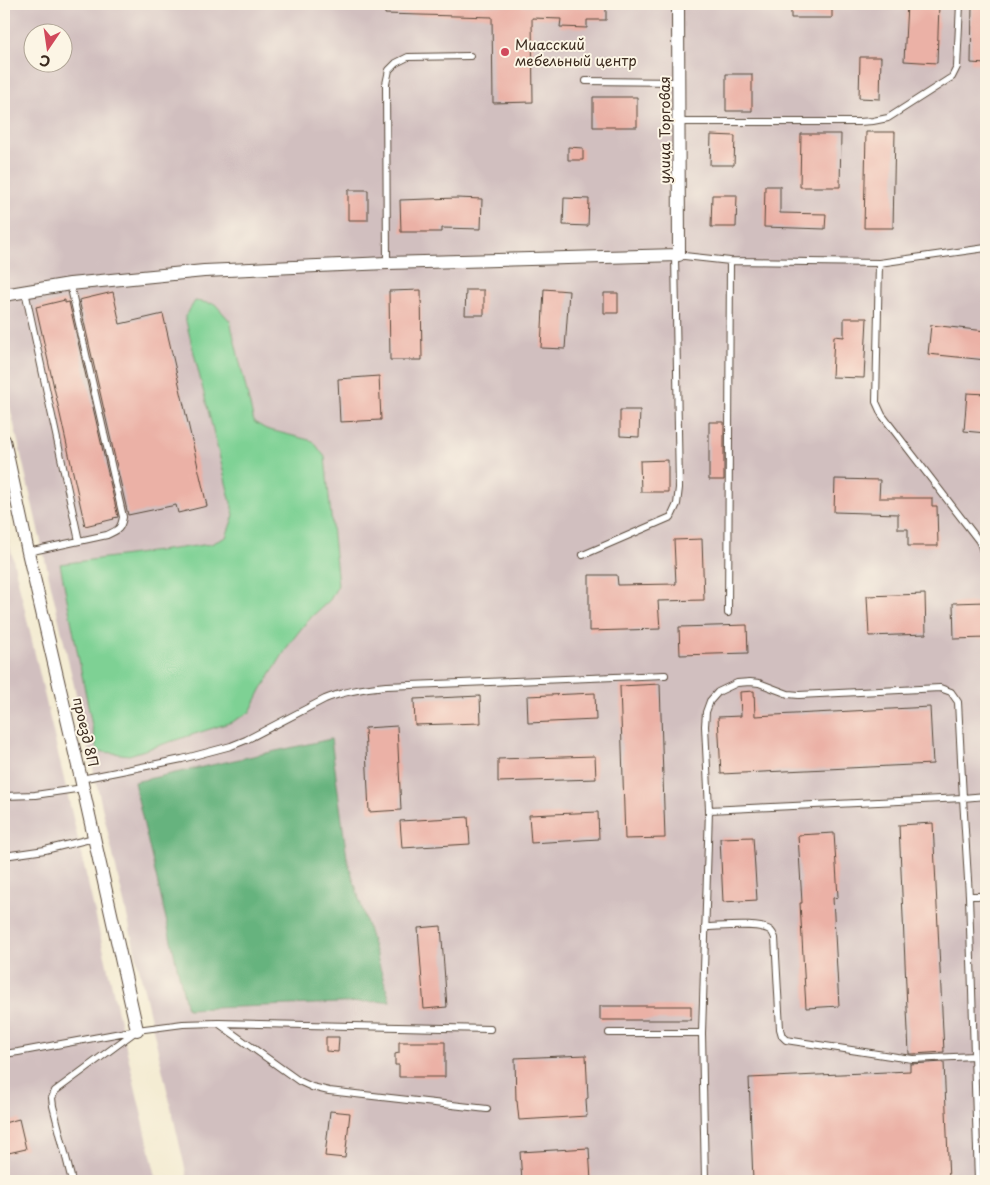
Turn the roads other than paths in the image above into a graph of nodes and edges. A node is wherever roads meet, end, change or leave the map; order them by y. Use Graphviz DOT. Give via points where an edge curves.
graph roads {
  1 [pos="678,4"];
  2 [pos="960,4"];
  3 [pos="470,56"];
  4 [pos="586,81"];
  5 [pos="679,82"];
  6 [pos="679,122"];
  7 [pos="986,248"];
  8 [pos="677,255"];
  9 [pos="730,261"];
  10 [pos="387,263"];
  11 [pos="879,263"];
  12 [pos="70,284"];
  13 [pos="24,291"];
  14 [pos="4,295"];
  15 [pos="4,440"];
  16 [pos="79,540"];
  17 [pos="28,552"];
  18 [pos="583,555"];
  19 [pos="986,592"];
  20 [pos="728,613"];
  21 [pos="665,675"];
  22 [pos="82,784"];
  23 [pos="4,796"];
  24 [pos="986,796"];
  25 [pos="963,798"];
  26 [pos="708,810"];
  27 [pos="94,838"];
  28 [pos="4,856"];
  29 [pos="969,896"];
  30 [pos="986,896"];
  31 [pos="705,927"];
  32 [pos="218,1023"];
  33 [pos="490,1029"];
  34 [pos="137,1030"];
  35 [pos="609,1033"];
  36 [pos="702,1033"];
  37 [pos="4,1054"];
  38 [pos="974,1056"];
  39 [pos="976,1098"];
  40 [pos="986,1098"];
  41 [pos="487,1109"];
  42 [pos="72,1181"];
  43 [pos="705,1181"];
  44 [pos="978,1181"];
  1 -- 5 [label="street, улица Торговая"];
  2 -- 6 [label="lane" via="957,67 952,77 888,118 859,122"];
  3 -- 10 [label="lane" via="408,57 389,70 386,84"];
  4 -- 5 [label="lane"];
  5 -- 6 [label="street, улица Торговая"];
  6 -- 8 [label="street, улица Торговая"];
  7 -- 11 [label="lane"];
  8 -- 9 [label="lane"];
  8 -- 10 [label="street"];
  8 -- 18 [label="lane" via="677,504 671,517"];
  9 -- 11 [label="lane"];
  9 -- 20 [label="lane"];
  10 -- 12 [label="street" via="204,271"];
  11 -- 19 [label="lane" via="876,402 882,415 979,541 984,555"];
  12 -- 13 [label="street"];
  12 -- 16 [label="lane" via="123,517 117,530"];
  13 -- 14 [label="street"];
  13 -- 16 [label="lane"];
  15 -- 17 [label="street, проезд 8П"];
  16 -- 17 [label="lane"];
  17 -- 22 [label="street, проезд 8П"];
  21 -- 22 [label="lane" via="358,689 336,694 230,746"];
  22 -- 23 [label="lane" via="35,796"];
  22 -- 27 [label="street, проезд 8П"];
  24 -- 25 [label="lane"];
  25 -- 26 [label="lane"];
  25 -- 26 [label="lane" via="958,702 951,692 940,688 800,695 750,682 737,683 718,692 706,712"];
  25 -- 29 [label="lane"];
  26 -- 31 [label="lane"];
  27 -- 28 [label="lane"];
  27 -- 34 [label="street, проезд 8П"];
  29 -- 30 [label="lane"];
  29 -- 38 [label="lane"];
  31 -- 36 [label="lane"];
  31 -- 38 [label="lane" via="756,926 772,932 775,938 780,1030 786,1040 913,1059"];
  32 -- 33 [label="lane"];
  32 -- 34 [label="lane"];
  32 -- 41 [label="lane" via="299,1082 312,1087"];
  34 -- 37 [label="lane"];
  34 -- 42 [label="lane" via="55,1091 53,1106"];
  35 -- 36 [label="lane"];
  36 -- 43 [label="lane"];
  38 -- 39 [label="lane"];
  39 -- 40 [label="lane"];
  39 -- 44 [label="lane"];
}
